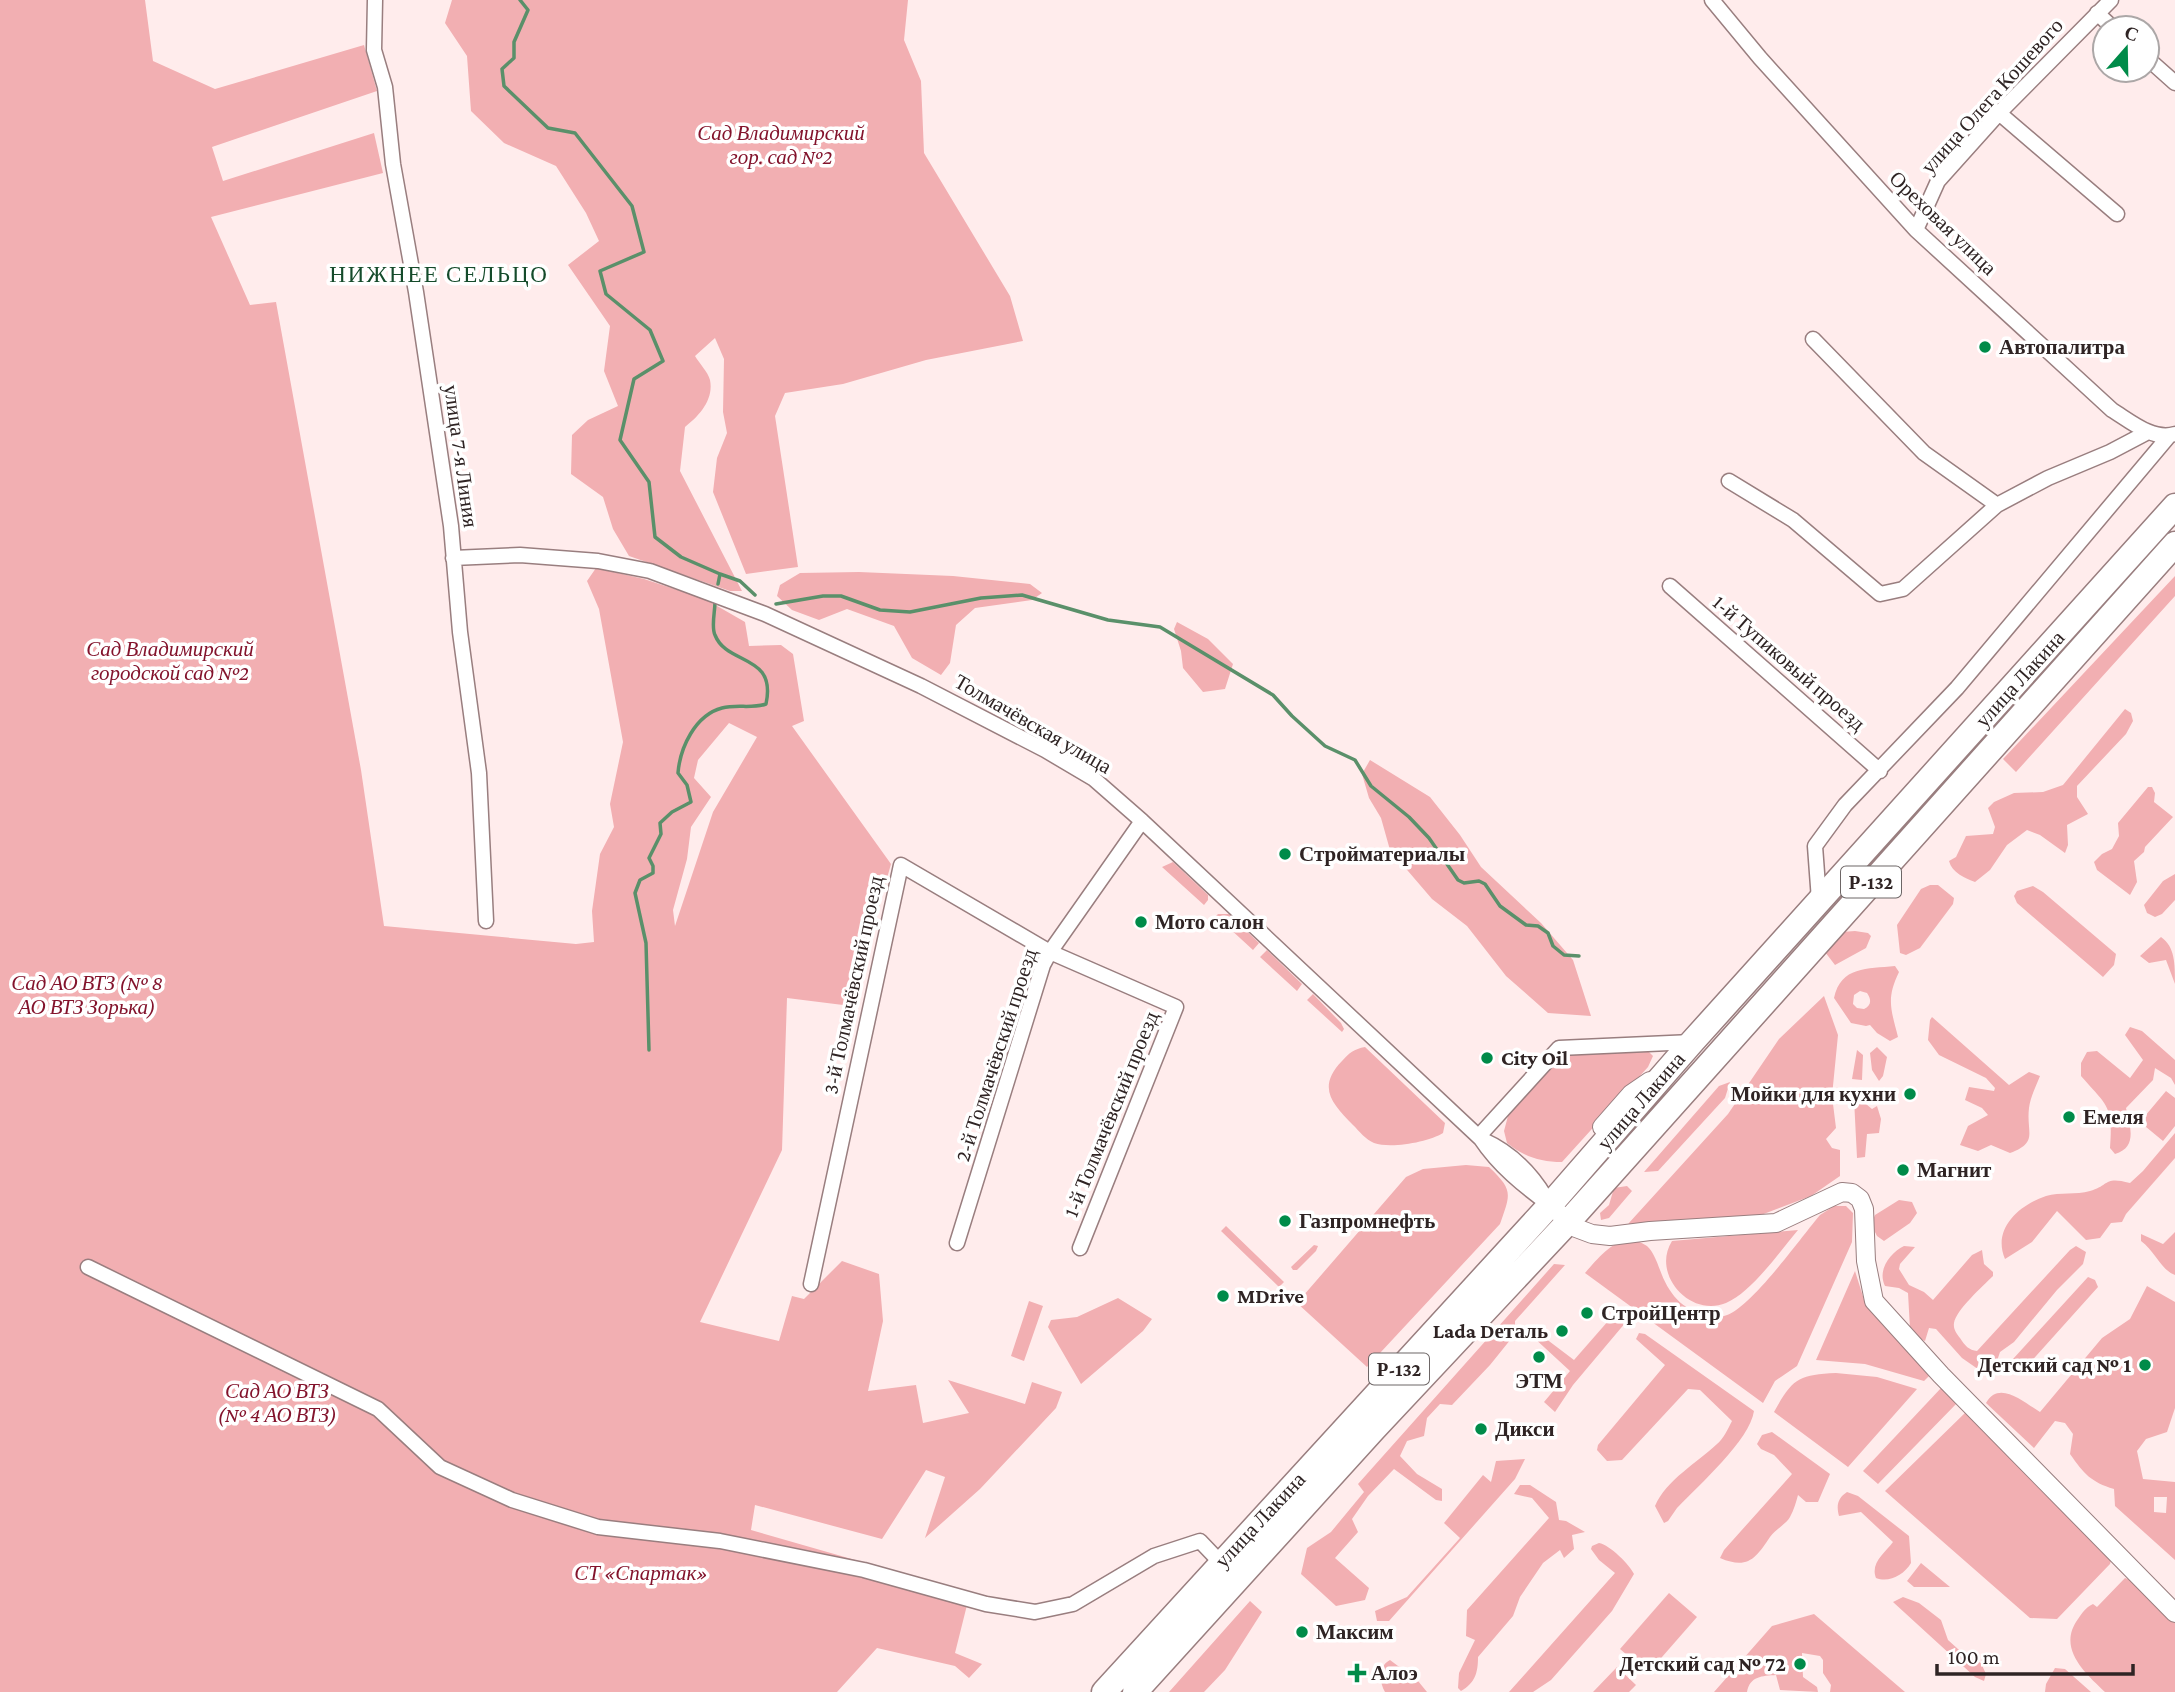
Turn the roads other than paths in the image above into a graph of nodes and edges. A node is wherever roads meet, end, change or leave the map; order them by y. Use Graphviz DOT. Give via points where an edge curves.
graph roads {
  1 [pos="374,0"];
  2 [pos="1712,0"];
  3 [pos="2111,0"];
  4 [pos="2097,13"];
  5 [pos="2161,70"];
  6 [pos="2175,83"];
  7 [pos="1999,113"];
  8 [pos="2117,214"];
  9 [pos="1916,230"];
  10 [pos="1812,340"];
  11 [pos="2148,432"];
  12 [pos="2172,435"];
  13 [pos="1730,481"];
  14 [pos="1997,505"];
  15 [pos="2175,506"];
  16 [pos="2175,544"];
  17 [pos="453,558"];
  18 [pos="1670,586"];
  19 [pos="1880,771"];
  20 [pos="1142,821"];
  21 [pos="1819,901"];
  22 [pos="486,921"];
  23 [pos="1050,952"];
  24 [pos="1692,1042"];
  25 [pos="1480,1138"];
  26 [pos="1550,1205"];
  27 [pos="1569,1221"];
  28 [pos="957,1243"];
  29 [pos="1080,1248"];
  30 [pos="89,1267"];
  31 [pos="811,1284"];
  32 [pos="1221,1563"];
  33 [pos="2175,1613"];
  34 [pos="1104,1692"];
  35 [pos="1135,1692"];
  1 -- 17 [label="street, улица 7-я Линия" via="374,50 386,87 393,164"];
  2 -- 9 [label="street, Ореховая улица"];
  3 -- 4 [label="street, улица Олега Кошевого"];
  4 -- 7 [label="street, улица Олега Кошевого"];
  5 -- 6 [label="street"];
  7 -- 8 [label="street"];
  7 -- 9 [label="street, улица Олега Кошевого" via="1938,181"];
  9 -- 11 [label="street, Ореховая улица" via="2112,410"];
  10 -- 14 [label="street" via="1924,453"];
  11 -- 12 [label="street, Ореховая улица"];
  11 -- 14 [label="street"];
  12 -- 19 [label="street"];
  13 -- 14 [label="street" via="1793,520 1880,594 1903,589"];
  15 -- 21 [label="highway, улица Лакина / Р-132"];
  16 -- 27 [label="highway, улица Лакина / Р-132"];
  17 -- 20 [label="street, Толмачёвская улица" via="520,555 598,561 650,571 765,614 1045,750 1094,779"];
  17 -- 22 [label="street, улица 7-я Линия" via="479,772"];
  18 -- 19 [label="street, 1-й Тупиковый проезд"];
  19 -- 21 [label="street" via="1845,805 1815,846"];
  20 -- 23 [label="street, 2-й Толмачёвский проезд"];
  20 -- 25 [label="street, Толмачёвская улица"];
  21 -- 24 [label="highway, улица Лакина / Р-132"];
  23 -- 28 [label="street, 2-й Толмачёвский проезд"];
  23 -- 29 [label="street, 1-й Толмачёвский проезд" via="1177,1007"];
  23 -- 31 [label="street, 3-й Толмачёвский проезд" via="901,865"];
  24 -- 25 [label="street" via="1559,1048"];
  24 -- 26 [label="highway, улица Лакина / Р-132"];
  25 -- 26 [label="street, Толмачёвская улица" via="1492,1155"];
  26 -- 27 [label="street"];
  26 -- 32 [label="highway, улица Лакина / Р-132"];
  27 -- 33 [label="street" via="1592,1234 1610,1236 1776,1223 1842,1192 1852,1193 1864,1209 1866,1261 1874,1301"];
  27 -- 35 [label="highway, улица Лакина / Р-132"];
  30 -- 32 [label="street" via="378,1409 440,1467 512,1500 597,1527 720,1541 1035,1612 1073,1604 1154,1556 1200,1541"];
  32 -- 34 [label="highway, улица Лакина / Р-132"];
}
